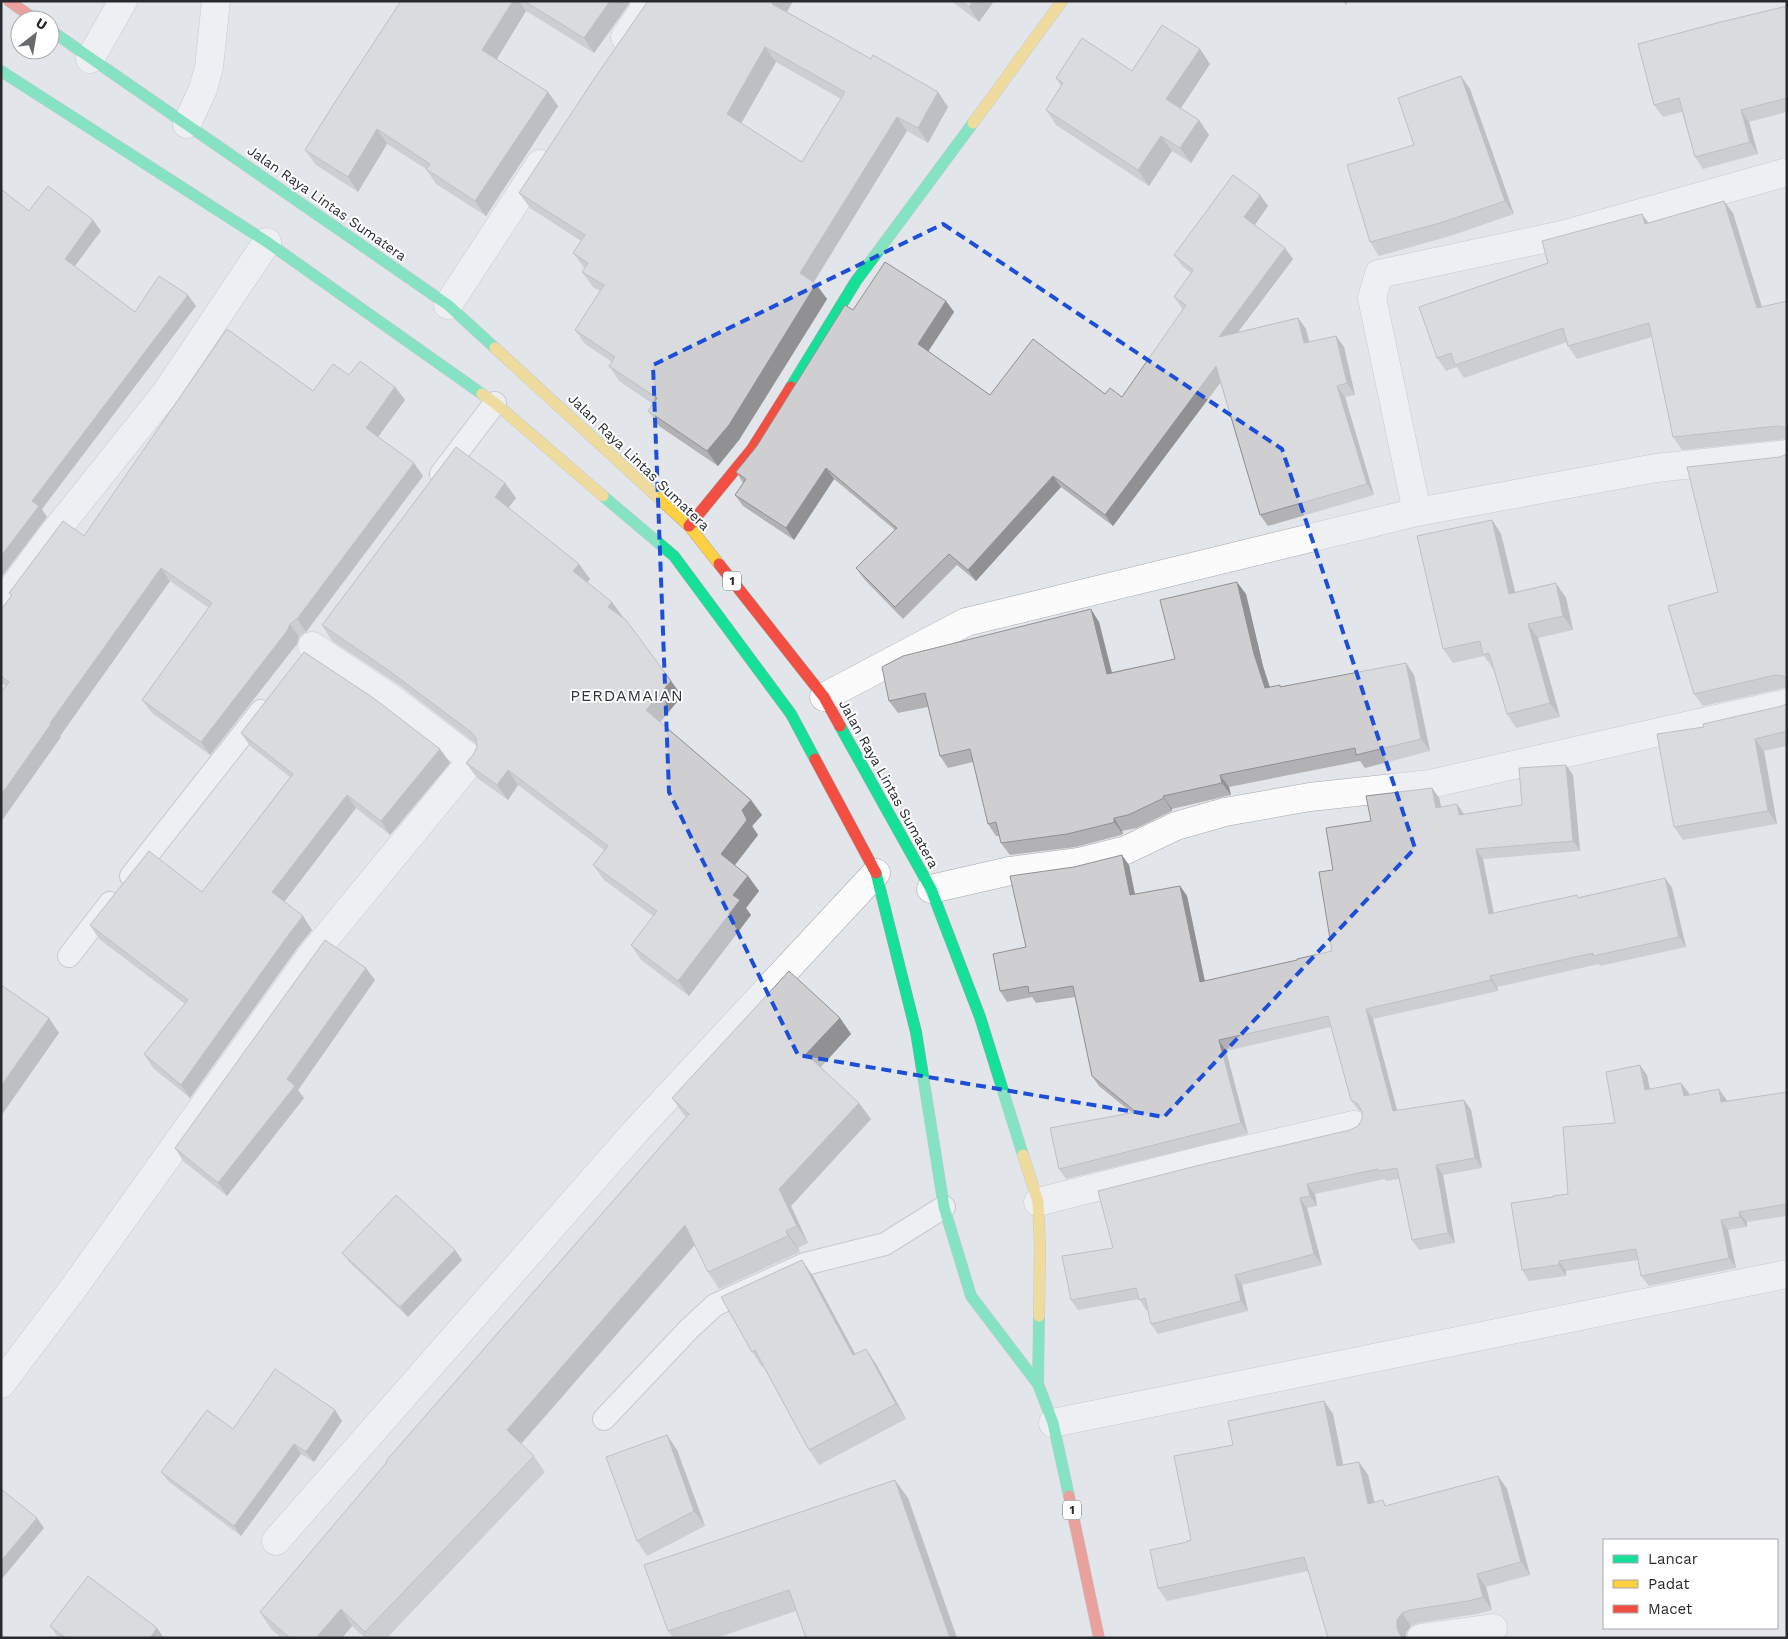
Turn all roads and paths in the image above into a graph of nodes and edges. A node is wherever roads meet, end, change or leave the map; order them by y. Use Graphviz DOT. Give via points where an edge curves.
graph roads {
  1 [pos="9,1"];
  2 [pos="123,1"];
  3 [pos="216,1"];
  4 [pos="644,1"];
  5 [pos="1062,1"];
  6 [pos="22,10"];
  7 [pos="60,37"];
  8 [pos="613,54"];
  9 [pos="90,59"];
  10 [pos="1,71"];
  11 [pos="187,124"];
  12 [pos="554,142"];
  13 [pos="1787,172"];
  14 [pos="268,242"];
  15 [pos="448,305"];
  16 [pos="494,403"];
  17 [pos="1787,454"];
  18 [pos="429,489"];
  19 [pos="1417,512"];
  20 [pos="689,526"];
  21 [pos="1,604"];
  22 [pos="312,646"];
  23 [pos="276,693"];
  24 [pos="824,697"];
  25 [pos="1787,703"];
  26 [pos="876,873"];
  27 [pos="931,889"];
  28 [pos="69,956"];
  29 [pos="1354,1124"];
  30 [pos="1038,1202"];
  31 [pos="944,1207"];
  32 [pos="1787,1274"];
  33 [pos="1,1384"];
  34 [pos="1038,1384"];
  35 [pos="604,1419"];
  36 [pos="1053,1424"];
  37 [pos="276,1541"];
  38 [pos="1493,1628"];
  39 [pos="1099,1638"];
  40 [pos="1421,1638"];
  1 -- 6 [label="main road"];
  2 -- 9 [label="street"];
  3 -- 11 [label="street" via="204,89"];
  4 -- 8 [label="street" via="645,8"];
  5 -- 20 [label="main road" via="856,281 752,449"];
  7 -- 9 [label="main road, Jalan Raya Lintas Sumatera / 1"];
  9 -- 11 [label="main road, Jalan Raya Lintas Sumatera / 1"];
  10 -- 14 [label="main road, Jalan Raya Lintas Sumatera / 1"];
  11 -- 15 [label="main road, Jalan Raya Lintas Sumatera / 1"];
  12 -- 15 [label="street"];
  13 -- 19 [label="street" via="1562,235 1379,274 1372,298"];
  14 -- 16 [label="main road, Jalan Raya Lintas Sumatera / 1"];
  14 -- 21 [label="street" via="165,394"];
  15 -- 20 [label="main road, Jalan Raya Lintas Sumatera / 1"];
  16 -- 18 [label="lane"];
  16 -- 26 [label="main road, Jalan Raya Lintas Sumatera / 1" via="674,556 791,714"];
  17 -- 19 [label="street" via="1656,468"];
  19 -- 24 [label="street" via="966,622"];
  20 -- 24 [label="main road, Jalan Raya Lintas Sumatera / 1"];
  22 -- 33 [label="street" via="390,698 472,760 311,956"];
  23 -- 28 [label="lane"];
  24 -- 27 [label="main road, Jalan Raya Lintas Sumatera / 1"];
  25 -- 27 [label="street" via="1430,784 1310,797 1225,812 1176,826 1126,850 1079,862 1010,871"];
  26 -- 31 [label="main road, Jalan Raya Lintas Sumatera / 1" via="916,1032"];
  26 -- 37 [label="street" via="635,1132"];
  27 -- 30 [label="main road, Jalan Raya Lintas Sumatera / 1" via="980,1017"];
  29 -- 30 [label="street"];
  30 -- 34 [label="main road, Jalan Raya Lintas Sumatera / 1"];
  31 -- 34 [label="main road, Jalan Raya Lintas Sumatera / 1" via="971,1296"];
  31 -- 35 [label="lane" via="885,1244 805,1264 715,1306"];
  32 -- 36 [label="street"];
  34 -- 36 [label="main road, Jalan Raya Lintas Sumatera / 1"];
  36 -- 39 [label="main road, Jalan Raya Lintas Sumatera / 1"];
  38 -- 40 [label="street"];
}
